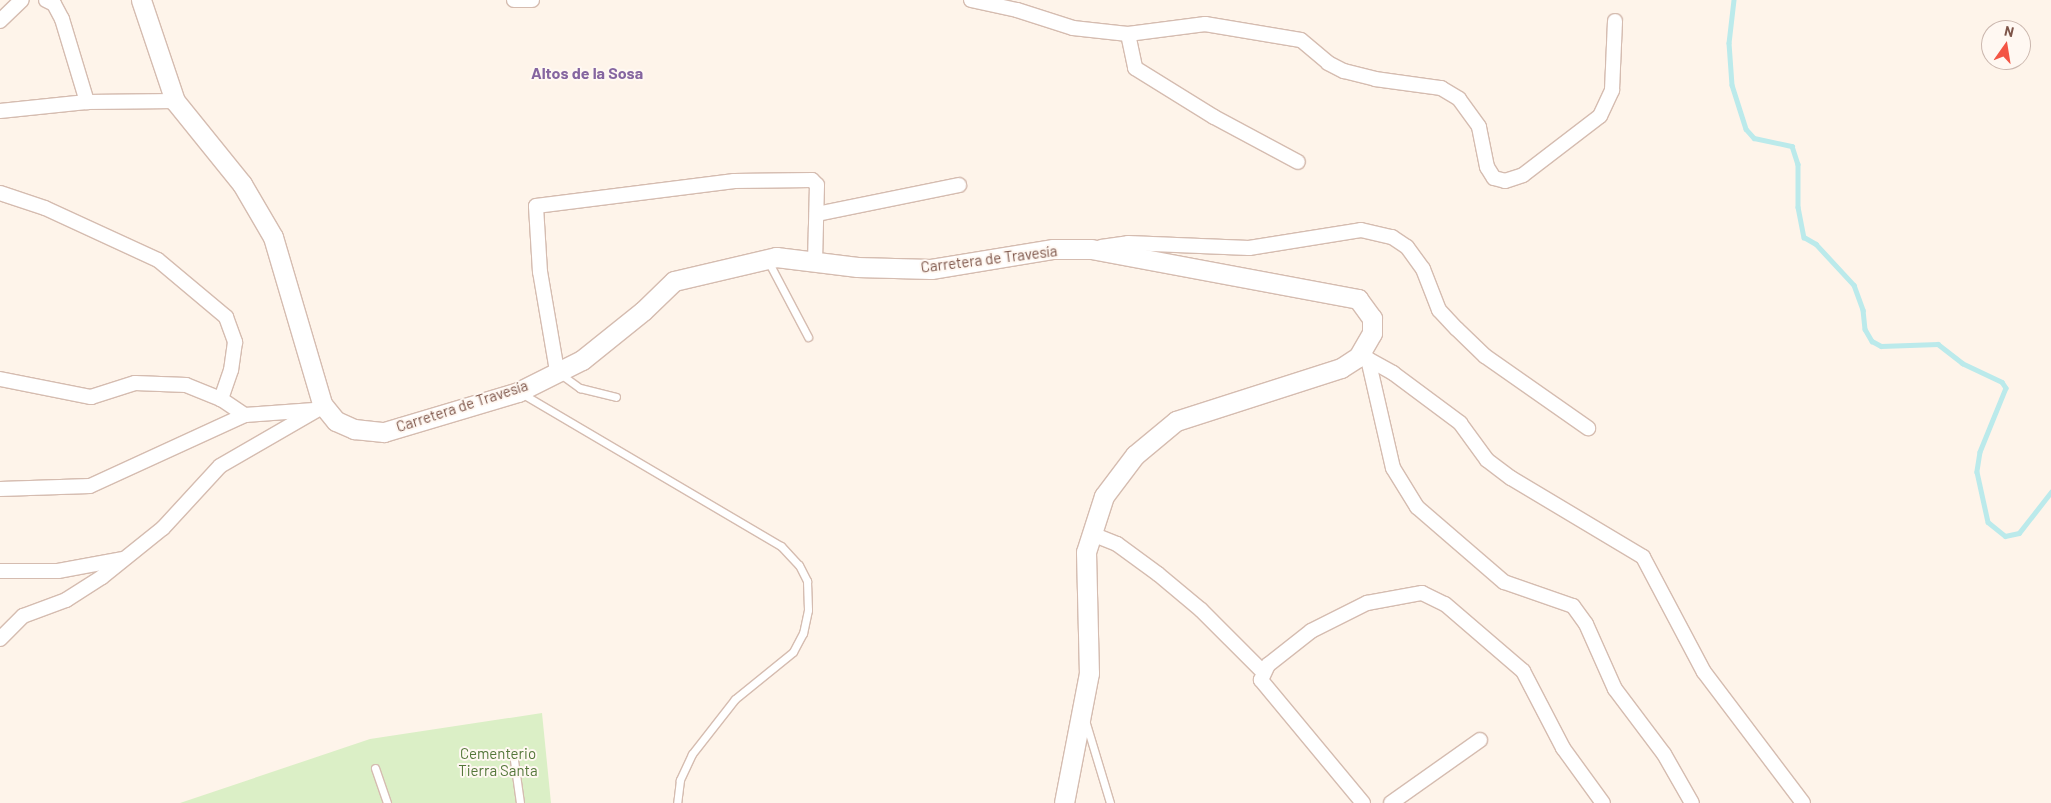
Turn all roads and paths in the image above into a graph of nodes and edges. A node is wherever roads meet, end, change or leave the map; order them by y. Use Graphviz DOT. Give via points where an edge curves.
graph roads {
  1 [pos="22,0"];
  2 [pos="46,0"];
  3 [pos="141,0"];
  4 [pos="514,0"];
  5 [pos="532,0"];
  6 [pos="972,0"];
  7 [pos="0,21"];
  8 [pos="1615,21"];
  9 [pos="1128,34"];
  10 [pos="174,101"];
  11 [pos="87,102"];
  12 [pos="0,111"];
  13 [pos="1298,162"];
  14 [pos="959,185"];
  15 [pos="0,192"];
  16 [pos="817,214"];
  17 [pos="1091,249"];
  18 [pos="766,259"];
  19 [pos="815,260"];
  20 [pos="808,337"];
  21 [pos="1363,358"];
  22 [pos="557,371"];
  23 [pos="0,379"];
  24 [pos="518,392"];
  25 [pos="616,398"];
  26 [pos="221,399"];
  27 [pos="320,407"];
  28 [pos="245,415"];
  29 [pos="1588,428"];
  30 [pos="0,490"];
  31 [pos="1092,534"];
  32 [pos="123,559"];
  33 [pos="0,571"];
  34 [pos="0,639"];
  35 [pos="1263,672"];
  36 [pos="1082,711"];
  37 [pos="1480,740"];
  38 [pos="513,753"];
  39 [pos="375,768"];
  40 [pos="387,803"];
  41 [pos="520,803"];
  42 [pos="677,803"];
  43 [pos="1064,803"];
  44 [pos="1110,803"];
  45 [pos="1363,803"];
  46 [pos="1391,803"];
  47 [pos="1603,803"];
  48 [pos="1692,803"];
  49 [pos="1803,803"];
  1 -- 7 [label="street"];
  2 -- 11 [label="street" via="54,4 62,19"];
  3 -- 10 [label="street, Carretera de Travesía"];
  4 -- 5 [label="street"];
  6 -- 9 [label="street" via="1073,28"];
  8 -- 9 [label="street" via="1612,90 1600,116 1523,175 1505,180 1494,178 1487,167 1479,127 1459,98 1442,88 1375,79 1344,71 1301,40 1273,32 1205,24"];
  9 -- 13 [label="street" via="1135,68 1214,117"];
  10 -- 11 [label="street"];
  10 -- 27 [label="street, Carretera de Travesía" via="242,184 273,237"];
  11 -- 12 [label="street"];
  14 -- 16 [label="street"];
  15 -- 26 [label="street" via="45,208 104,238 158,260 226,317 235,342 231,370"];
  16 -- 19 [label="street"];
  16 -- 22 [label="street" via="817,185 804,179 734,181 536,206 540,272"];
  17 -- 19 [label="street, Carretera de Travesía" via="1053,249 931,269 857,267"];
  17 -- 21 [label="street, Carretera de Travesía" via="1358,298 1372,318 1372,333"];
  17 -- 29 [label="street" via="1128,243 1249,248 1361,230 1392,237 1412,254 1423,270 1439,310 1457,330 1485,356"];
  18 -- 19 [label="street, Carretera de Travesía"];
  18 -- 20 [label="lane"];
  18 -- 22 [label="street, Carretera de Travesía" via="674,281 643,311 582,360"];
  21 -- 31 [label="street, Carretera de Travesía" via="1176,421 1135,455 1104,496"];
  21 -- 48 [label="street" via="1393,468 1417,507 1504,582 1572,606 1586,624 1614,689 1664,754"];
  21 -- 49 [label="street" via="1393,373 1460,423 1487,460 1510,478 1642,557 1704,672"];
  22 -- 24 [label="street, Carretera de Travesía"];
  22 -- 25 [label="lane" via="571,384"];
  23 -- 26 [label="street" via="91,397 136,383 186,385"];
  24 -- 27 [label="street, Carretera de Travesía" via="384,432 354,429"];
  24 -- 42 [label="lane" via="781,546 799,565 806,581 808,610 803,634 793,652 735,699 692,754 680,780"];
  26 -- 28 [label="street"];
  27 -- 28 [label="street"];
  27 -- 32 [label="street" via="220,466 163,528"];
  28 -- 30 [label="street" via="90,486"];
  31 -- 35 [label="street" via="1117,544 1158,574"];
  31 -- 36 [label="street, Carretera de Travesía" via="1086,552 1089,673"];
  32 -- 33 [label="street" via="58,571"];
  32 -- 34 [label="street" via="66,600 24,616"];
  35 -- 45 [label="street" via="1261,680"];
  35 -- 47 [label="street" via="1311,632 1367,603 1422,593 1445,604 1523,671 1562,748"];
  36 -- 43 [label="street, Carretera de Travesía"];
  36 -- 44 [label="lane" via="1095,745"];
  37 -- 46 [label="street"];
  38 -- 41 [label="lane"];
  39 -- 40 [label="lane"];
}
